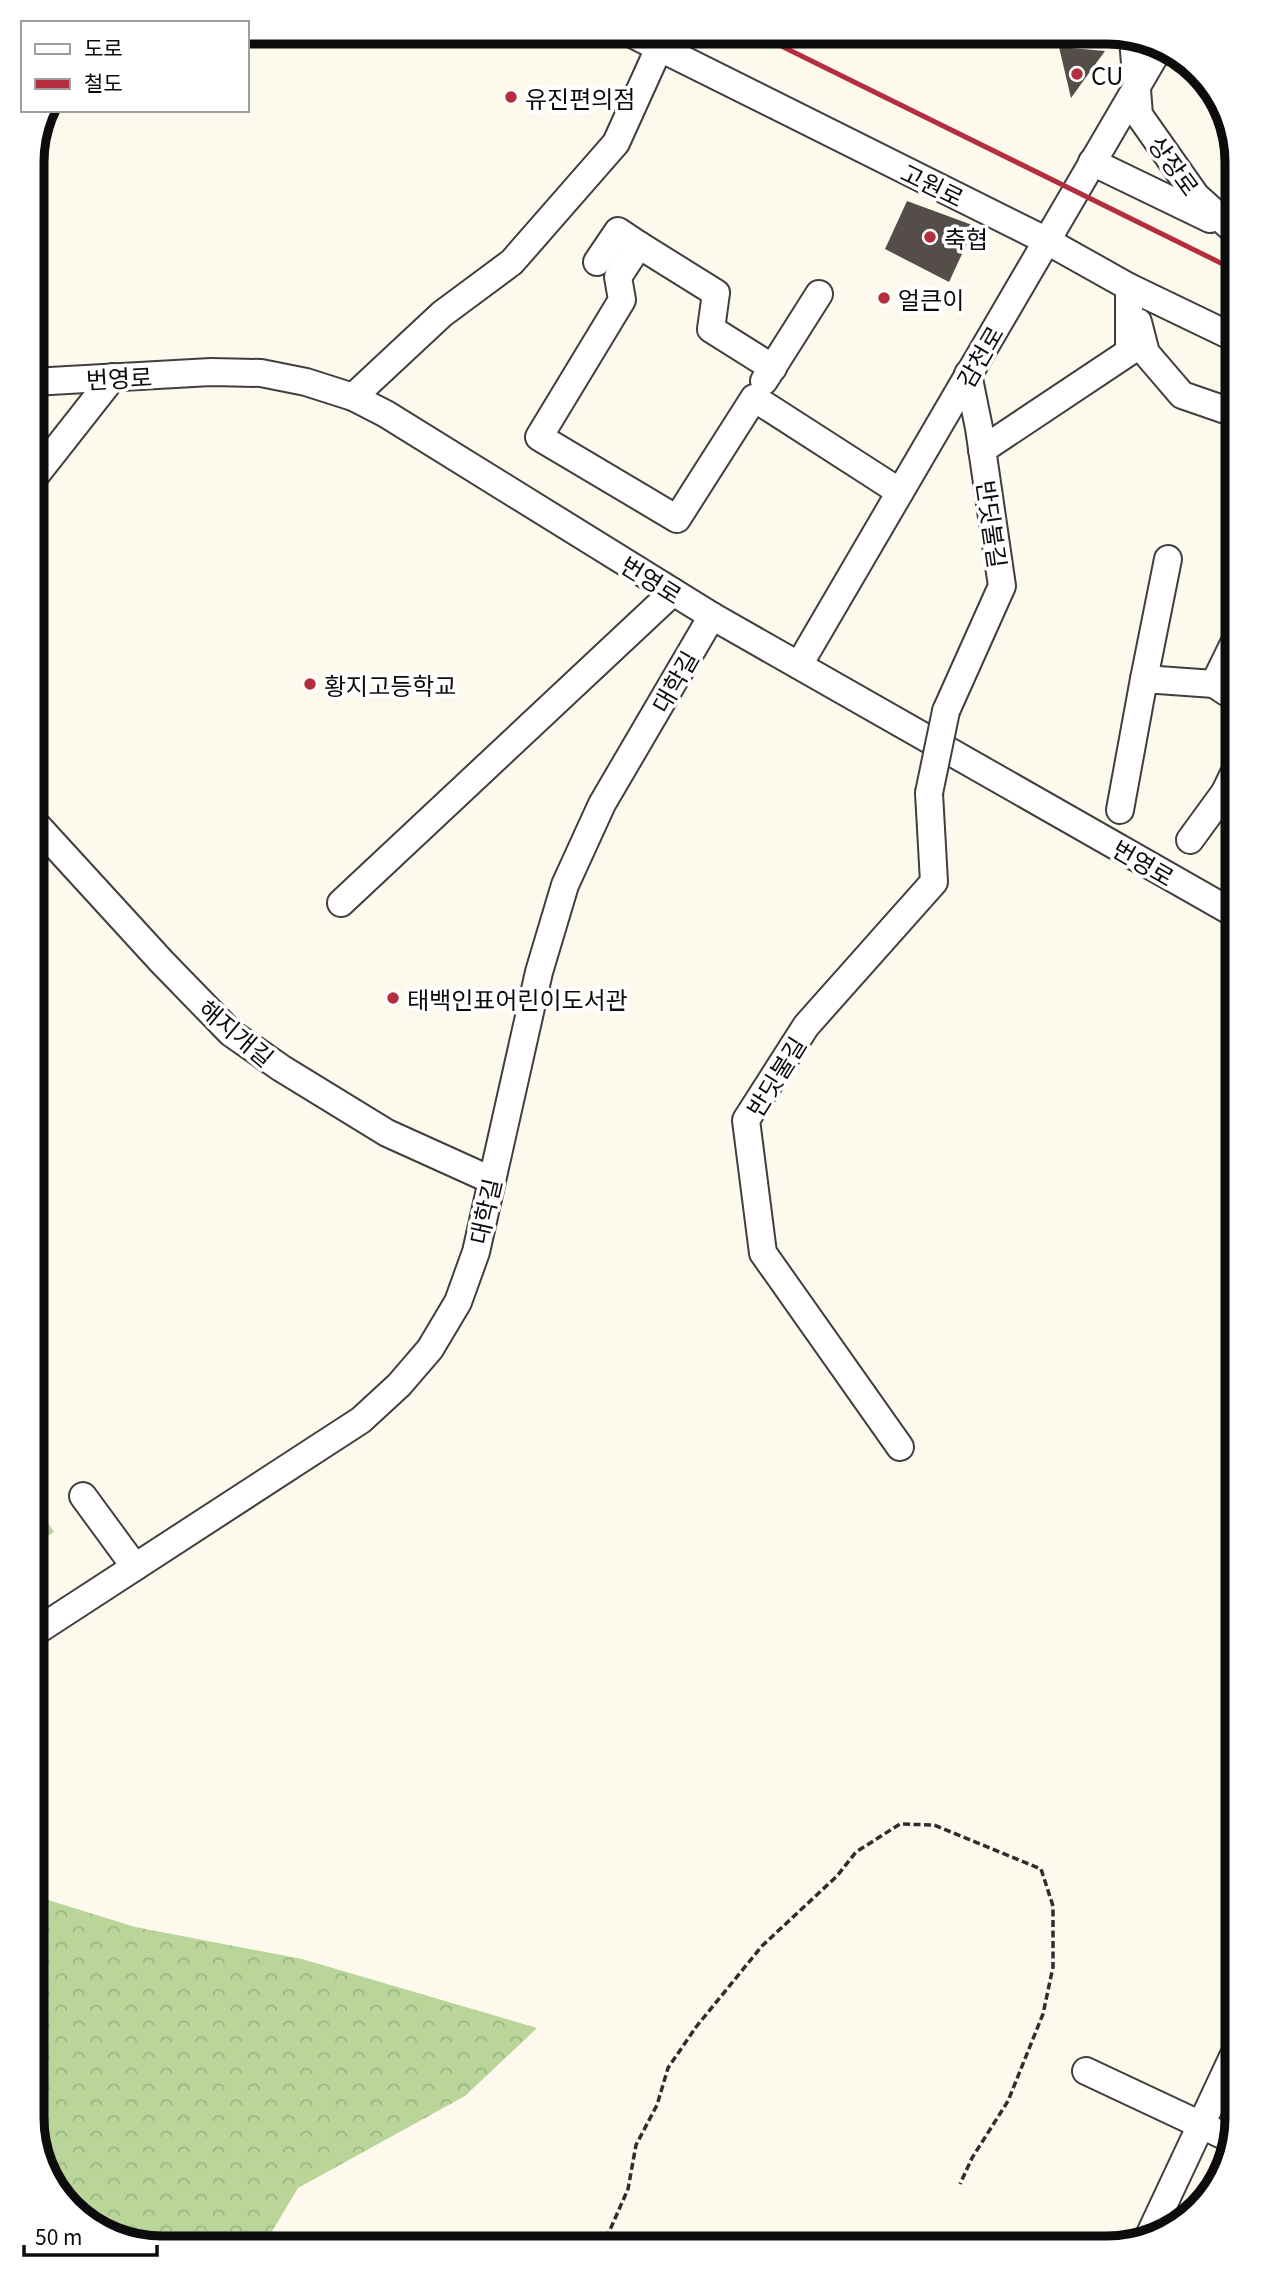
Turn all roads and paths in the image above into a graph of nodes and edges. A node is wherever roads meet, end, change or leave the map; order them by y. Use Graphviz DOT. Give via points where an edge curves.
graph roads {
  1 [pos="651,44"];
  2 [pos="1134,47"];
  3 [pos="659,48"];
  4 [pos="1156,55"];
  5 [pos="1138,84"];
  6 [pos="1092,162"];
  7 [pos="1225,222"];
  8 [pos="1225,226"];
  9 [pos="1046,241"];
  10 [pos="639,244"];
  11 [pos="597,262"];
  12 [pos="1129,286"];
  13 [pos="819,294"];
  14 [pos="1225,333"];
  15 [pos="773,368"];
  16 [pos="968,374"];
  17 [pos="113,377"];
  18 [pos="44,381"];
  19 [pos="354,397"];
  20 [pos="754,398"];
  21 [pos="1225,410"];
  22 [pos="982,450"];
  23 [pos="44,465"];
  24 [pos="900,492"];
  25 [pos="1168,559"];
  26 [pos="673,592"];
  27 [pos="712,616"];
  28 [pos="1225,662"];
  29 [pos="799,665"];
  30 [pos="1144,679"];
  31 [pos="1214,684"];
  32 [pos="1225,691"];
  33 [pos="1225,802"];
  34 [pos="1120,810"];
  35 [pos="44,833"];
  36 [pos="1190,840"];
  37 [pos="341,903"];
  38 [pos="1225,908"];
  39 [pos="491,1181"];
  40 [pos="901,1447"];
  41 [pos="83,1496"];
  42 [pos="135,1567"];
  43 [pos="44,1626"];
  44 [pos="1086,2071"];
  45 [pos="1225,2073"];
  46 [pos="1200,2125"];
  47 [pos="1224,2136"];
  48 [pos="960,2184"];
  49 [pos="1154,2226"];
  50 [pos="607,2236"];
  1 -- 3 [label="street, 고원로"];
  2 -- 5 [label="street, 상장로"];
  3 -- 9 [label="street, 고원로"];
  3 -- 19 [label="street" via="616,143 512,262 442,314"];
  4 -- 5 [label="street, 감천로"];
  5 -- 6 [label="street, 감천로"];
  5 -- 7 [label="street, 상장로" via="1139,115 1196,196"];
  6 -- 8 [label="street"];
  6 -- 9 [label="street, 감천로"];
  9 -- 12 [label="street, 고원로"];
  9 -- 16 [label="street, 감천로"];
  10 -- 11 [label="street" via="618,230"];
  10 -- 15 [label="street" via="716,293 711,330"];
  10 -- 20 [label="street" via="618,277 622,300 539,437 677,519"];
  12 -- 14 [label="street, 고원로"];
  12 -- 21 [label="street" via="1146,353 1182,395"];
  12 -- 22 [label="street, 반딧불길" via="1129,352"];
  13 -- 15 [label="street"];
  15 -- 20 [label="street"];
  16 -- 22 [label="street, 반딧불길"];
  16 -- 24 [label="street, 감천로"];
  17 -- 18 [label="street, 번영로"];
  17 -- 19 [label="street, 번영로" via="261,373"];
  17 -- 23 [label="street"];
  19 -- 26 [label="street, 번영로"];
  20 -- 24 [label="street"];
  22 -- 40 [label="street, 반딧불길, bridge" via="1002,586 946,711 929,793 934,882 806,1026 746,1120 764,1254"];
  24 -- 29 [label="street, 감천로"];
  25 -- 30 [label="street"];
  26 -- 27 [label="street, 번영로"];
  26 -- 37 [label="street"];
  27 -- 29 [label="street, 번영로"];
  27 -- 39 [label="street, 대학길" via="602,804 565,886 539,972"];
  28 -- 31 [label="street"];
  29 -- 38 [label="street, 번영로"];
  30 -- 31 [label="street"];
  30 -- 34 [label="street"];
  31 -- 32 [label="street"];
  33 -- 36 [label="street"];
  35 -- 39 [label="street, 해지개길" via="232,1033 387,1133"];
  39 -- 42 [label="street, 대학길" via="458,1302 430,1349 399,1385 361,1420"];
  41 -- 42 [label="street"];
  42 -- 43 [label="street, 대학길"];
  44 -- 46 [label="street"];
  45 -- 46 [label="street"];
  46 -- 47 [label="street"];
  46 -- 49 [label="street"];
  48 -- 50 [label="path" via="1008,2101 1043,2014 1053,1967 1053,1906 1041,1869 934,1825 900,1824 856,1852 837,1876 762,1946 696,2027 668,2068 657,2105 636,2145 628,2189"];
}
